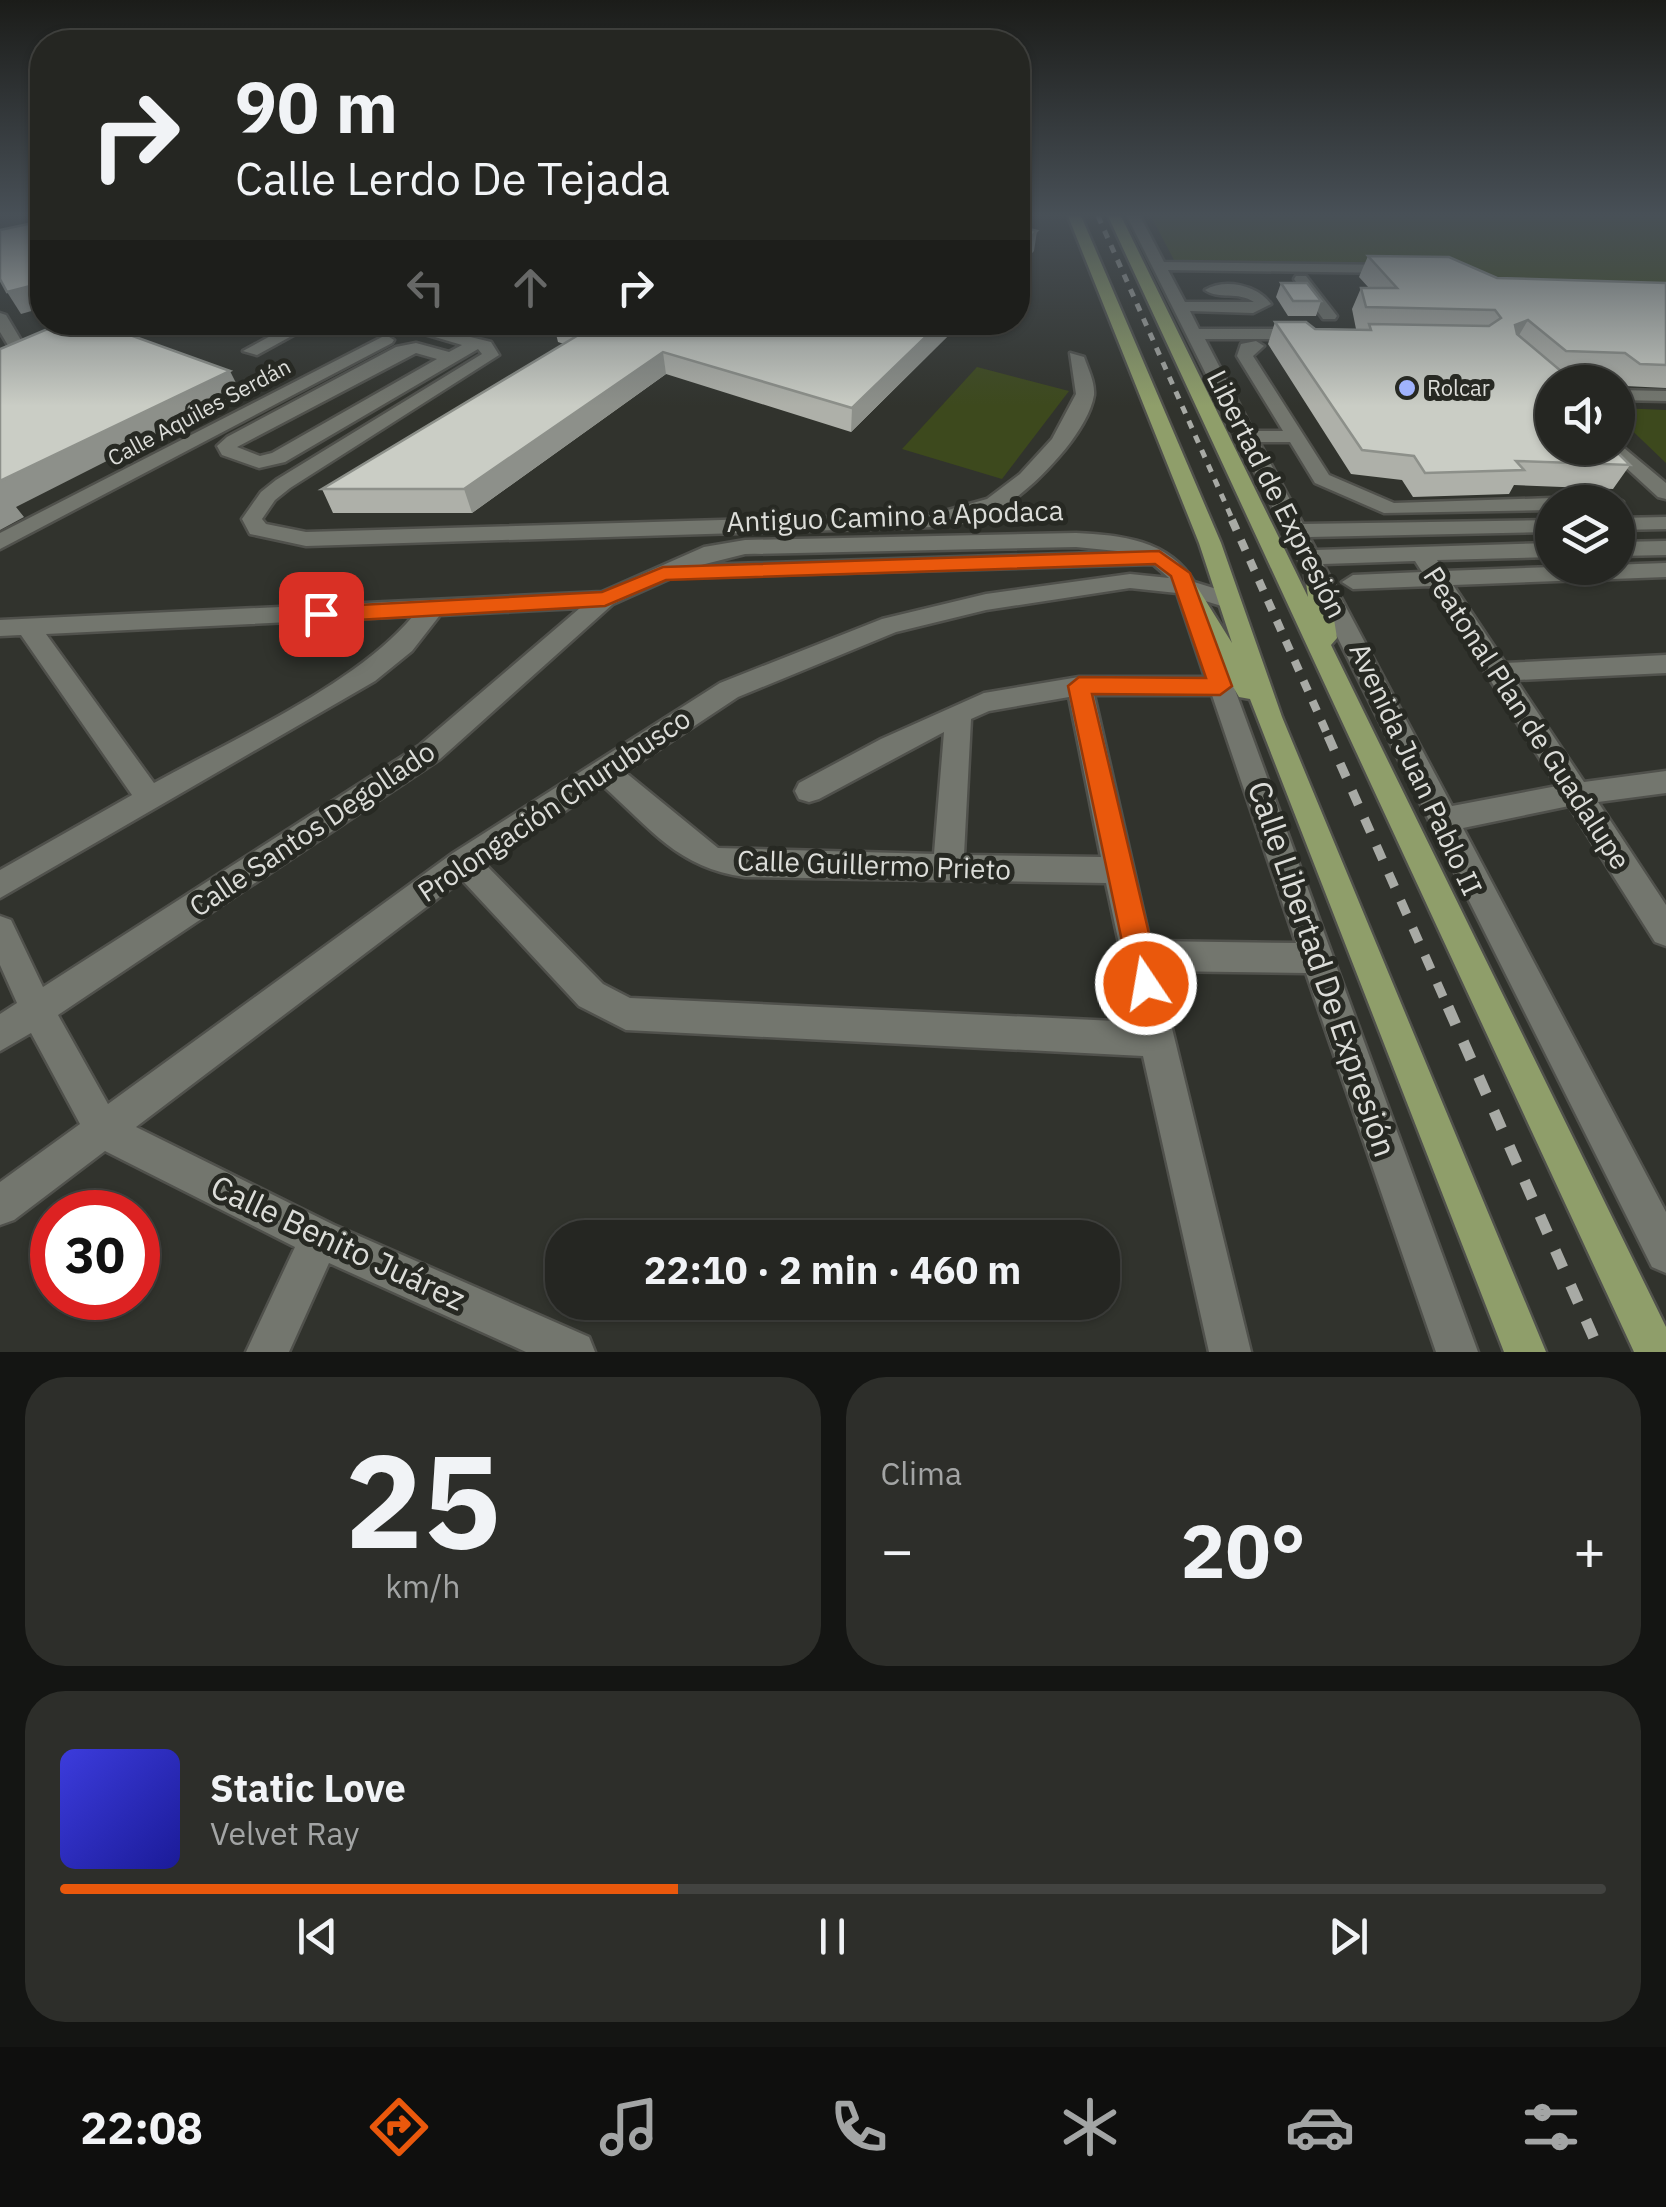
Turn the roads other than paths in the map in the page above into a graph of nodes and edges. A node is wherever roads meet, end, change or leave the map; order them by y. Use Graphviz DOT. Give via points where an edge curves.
graph roads {
  1 [pos="1100,279"];
  2 [pos="1151,279"];
  3 [pos="1162,279"];
  4 [pos="1166,279"];
  5 [pos="1305,279"];
  6 [pos="1213,290"];
  7 [pos="1179,305"];
  8 [pos="1328,316"];
  9 [pos="0,318"];
  10 [pos="1197,334"];
  11 [pos="1276,334"];
  12 [pos="283,335"];
  13 [pos="396,335"];
  14 [pos="439,335"];
  15 [pos="1323,336"];
  16 [pos="38,345"];
  17 [pos="461,346"];
  18 [pos="1256,346"];
  19 [pos="251,351"];
  20 [pos="20,352"];
  21 [pos="1076,358"];
  22 [pos="0,360"];
  23 [pos="1635,396"];
  24 [pos="1666,396"];
  25 [pos="1209,416"];
  26 [pos="1296,436"];
  27 [pos="1249,437"];
  28 [pos="1635,465"];
  29 [pos="1665,493"];
  30 [pos="1535,505"];
  31 [pos="1666,523"];
  32 [pos="1635,524"];
  33 [pos="1535,526"];
  34 [pos="1296,531"];
  35 [pos="0,542"];
  36 [pos="1666,548"];
  37 [pos="1635,549"];
  38 [pos="1535,550"];
  39 [pos="1421,553"];
  40 [pos="1313,566"];
  41 [pos="1666,570"];
  42 [pos="1438,580"];
  43 [pos="1353,582"];
  44 [pos="1186,587"];
  45 [pos="605,599"];
  46 [pos="1228,600"];
  47 [pos="431,610"];
  48 [pos="28,627"];
  49 [pos="0,628"];
  50 [pos="1327,658"];
  51 [pos="1666,664"];
  52 [pos="1499,672"];
  53 [pos="1079,686"];
  54 [pos="1220,686"];
  55 [pos="958,714"];
  56 [pos="1270,717"];
  57 [pos="603,769"];
  58 [pos="1666,782"];
  59 [pos="809,792"];
  60 [pos="1574,794"];
  61 [pos="149,798"];
  62 [pos="1442,820"];
  63 [pos="464,862"];
  64 [pos="948,869"];
  65 [pos="1118,870"];
  66 [pos="0,885"];
  67 [pos="0,930"];
  68 [pos="1666,932"];
  69 [pos="1141,956"];
  70 [pos="1317,958"];
  71 [pos="37,1010"];
  72 [pos="0,1034"];
  73 [pos="1155,1040"];
  74 [pos="103,1130"];
  75 [pos="0,1206"];
  76 [pos="320,1238"];
  77 [pos="1666,1254"];
  78 [pos="267,1352"];
  79 [pos="574,1352"];
  80 [pos="1230,1352"];
  81 [pos="1457,1352"];
  82 [pos="1525,1352"];
  83 [pos="1656,1352"];
  1 -- 46 [label="main road"];
  2 -- 25 [label="main road, Avenida Juan Pablo II"];
  3 -- 7 [label="main road"];
  4 -- 7 [label="street, Libertad de Expresión"];
  5 -- 8 [label="street"];
  6 -- 7 [label="street" via="1246,292 1263,304"];
  7 -- 10 [label="street, Libertad de Expresión"];
  7 -- 11 [label="street" via="1258,319"];
  9 -- 20 [label="street"];
  10 -- 11 [label="street"];
  10 -- 25 [label="main road" via="1191,341"];
  10 -- 27 [label="street, Libertad de Expresión"];
  11 -- 15 [label="street"];
  12 -- 19 [label="street"];
  13 -- 35 [label="street, Calle Aquiles Serdán"];
  14 -- 17 [label="street"];
  16 -- 20 [label="street"];
  17 -- 17 [label="street" via="402,351 234,442 229,451 259,462 278,458"];
  17 -- 21 [label="street" via="490,349 488,359 283,484 256,510 258,530 306,539 952,517 1000,502 1026,481 1073,421 1086,394"];
  18 -- 26 [label="street" via="1246,348 1245,356"];
  20 -- 22 [label="street"];
  23 -- 24 [label="street"];
  25 -- 50 [label="main road, Avenida Juan Pablo II"];
  26 -- 27 [label="street"];
  26 -- 30 [label="street" via="1322,479 1391,510"];
  27 -- 34 [label="street, Libertad de Expresión"];
  28 -- 29 [label="street"];
  31 -- 32 [label="street"];
  33 -- 34 [label="street"];
  34 -- 40 [label="street, Libertad de Expresión"];
  36 -- 37 [label="street"];
  38 -- 39 [label="street"];
  39 -- 40 [label="street"];
  39 -- 42 [label="street, Peatonal Plan de Guadalupe"];
  40 -- 50 [label="main road"];
  40 -- 62 [label="street, Libertad de Expresión"];
  41 -- 42 [label="street"];
  42 -- 43 [label="street"];
  42 -- 52 [label="street, Peatonal Plan de Guadalupe"];
  44 -- 45 [label="street" via="1180,573 1159,558 663,573"];
  44 -- 46 [label="street, Prolongación Churubusco"];
  44 -- 54 [label="street, Calle Libertad De Expresión"];
  44 -- 56 [label="main road"];
  44 -- 57 [label="street, Prolongación Churubusco" via="1098,585 890,625 730,690"];
  45 -- 47 [label="street"];
  45 -- 71 [label="street, Calle Santos Degollado" via="430,752"];
  46 -- 56 [label="main road"];
  47 -- 48 [label="street"];
  47 -- 61 [label="street" via="366,675"];
  48 -- 49 [label="street"];
  48 -- 61 [label="street"];
  50 -- 83 [label="main road, Avenida Juan Pablo II"];
  51 -- 52 [label="street"];
  52 -- 60 [label="street, Peatonal Plan de Guadalupe"];
  53 -- 54 [label="street"];
  53 -- 55 [label="street" via="984,702"];
  53 -- 65 [label="street"];
  54 -- 70 [label="street, Calle Libertad De Expresión"];
  55 -- 59 [label="street"];
  55 -- 64 [label="street"];
  56 -- 82 [label="main road"];
  57 -- 63 [label="street, Prolongación Churubusco"];
  57 -- 64 [label="street, Calle Guillermo Prieto" via="714,860"];
  58 -- 60 [label="street"];
  60 -- 62 [label="street"];
  60 -- 68 [label="street, Peatonal Plan de Guadalupe"];
  61 -- 66 [label="street"];
  62 -- 77 [label="street, Libertad de Expresión"];
  63 -- 73 [label="street" via="591,995 626,1014"];
  63 -- 74 [label="street, Prolongación Churubusco"];
  64 -- 65 [label="street, Calle Guillermo Prieto"];
  65 -- 69 [label="street"];
  67 -- 71 [label="street"];
  69 -- 70 [label="street"];
  69 -- 73 [label="street"];
  70 -- 81 [label="street, Calle Libertad De Expresión"];
  71 -- 72 [label="street, Calle Santos Degollado"];
  71 -- 74 [label="street"];
  73 -- 80 [label="street"];
  74 -- 75 [label="street, Prolongación Churubusco"];
  74 -- 76 [label="street, Calle Benito Juárez"];
  76 -- 78 [label="street"];
  76 -- 79 [label="street, Calle Benito Juárez"];
}
